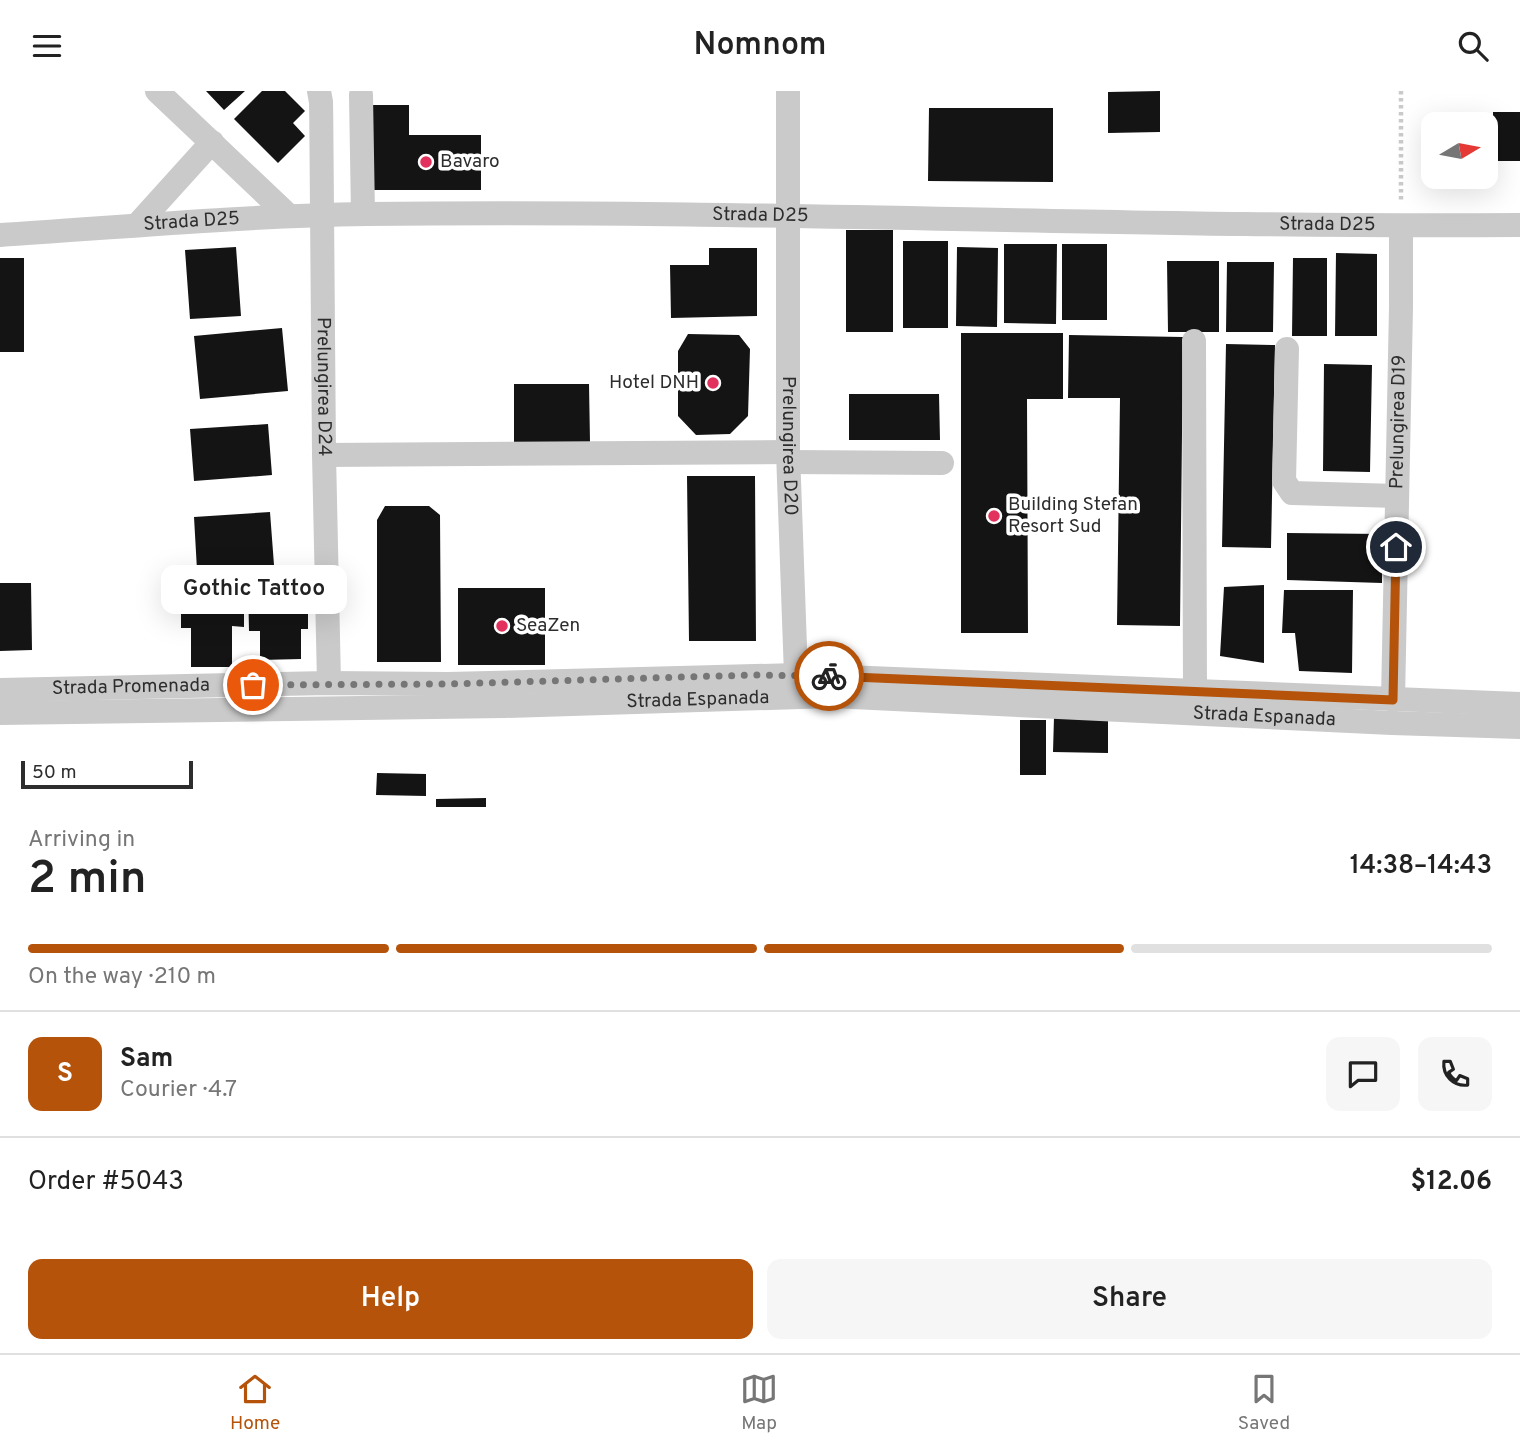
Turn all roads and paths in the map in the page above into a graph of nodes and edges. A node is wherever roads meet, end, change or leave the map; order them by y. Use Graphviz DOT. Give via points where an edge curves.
graph roads {
  1 [pos="157,91"];
  2 [pos="319,91"];
  3 [pos="788,91"];
  4 [pos="1401,91"];
  5 [pos="361,95"];
  6 [pos="212,142"];
  7 [pos="363,214"];
  8 [pos="323,215"];
  9 [pos="289,216"];
  10 [pos="787,216"];
  11 [pos="137,225"];
  12 [pos="1520,225"];
  13 [pos="1401,226"];
  14 [pos="0,235"];
  15 [pos="1194,341"];
  16 [pos="1287,348"];
  17 [pos="324,455"];
  18 [pos="789,457"];
  19 [pos="942,463"];
  20 [pos="1397,496"];
  21 [pos="796,675"];
  22 [pos="329,684"];
  23 [pos="0,690"];
  24 [pos="1195,692"];
  25 [pos="1393,700"];
  26 [pos="1520,704"];
  27 [pos="0,713"];
  28 [pos="1520,727"];
  1 -- 6 [label="street"];
  2 -- 8 [label="street, Prelungirea D24"];
  3 -- 10 [label="street, Prelungirea D20"];
  4 -- 13 [label="path"];
  5 -- 7 [label="street"];
  6 -- 9 [label="street"];
  6 -- 11 [label="street"];
  7 -- 8 [label="street, Strada D25"];
  7 -- 10 [label="street, Strada D25"];
  8 -- 9 [label="street, Strada D25"];
  8 -- 17 [label="street, Prelungirea D24"];
  9 -- 11 [label="street, Strada D25"];
  10 -- 13 [label="street, Strada D25"];
  10 -- 18 [label="street, Prelungirea D20"];
  11 -- 14 [label="street, Strada D25"];
  12 -- 13 [label="street, Strada D25"];
  13 -- 20 [label="street, Prelungirea D19"];
  15 -- 24 [label="street"];
  16 -- 20 [label="street" via="1284,481 1292,493"];
  17 -- 18 [label="street"];
  17 -- 22 [label="street, Prelungirea D24"];
  18 -- 19 [label="street"];
  18 -- 21 [label="street, Prelungirea D20"];
  20 -- 25 [label="street, Prelungirea D19"];
  21 -- 22 [label="street, Strada Promenada"];
  21 -- 24 [label="street, Strada Promenada"];
  22 -- 23 [label="street, Strada Promenada"];
  24 -- 25 [label="street, Strada Promenada"];
  25 -- 26 [label="street, Strada Promenada"];
  27 -- 28 [label="street, Strada Espanada" via="832,696"];
}
